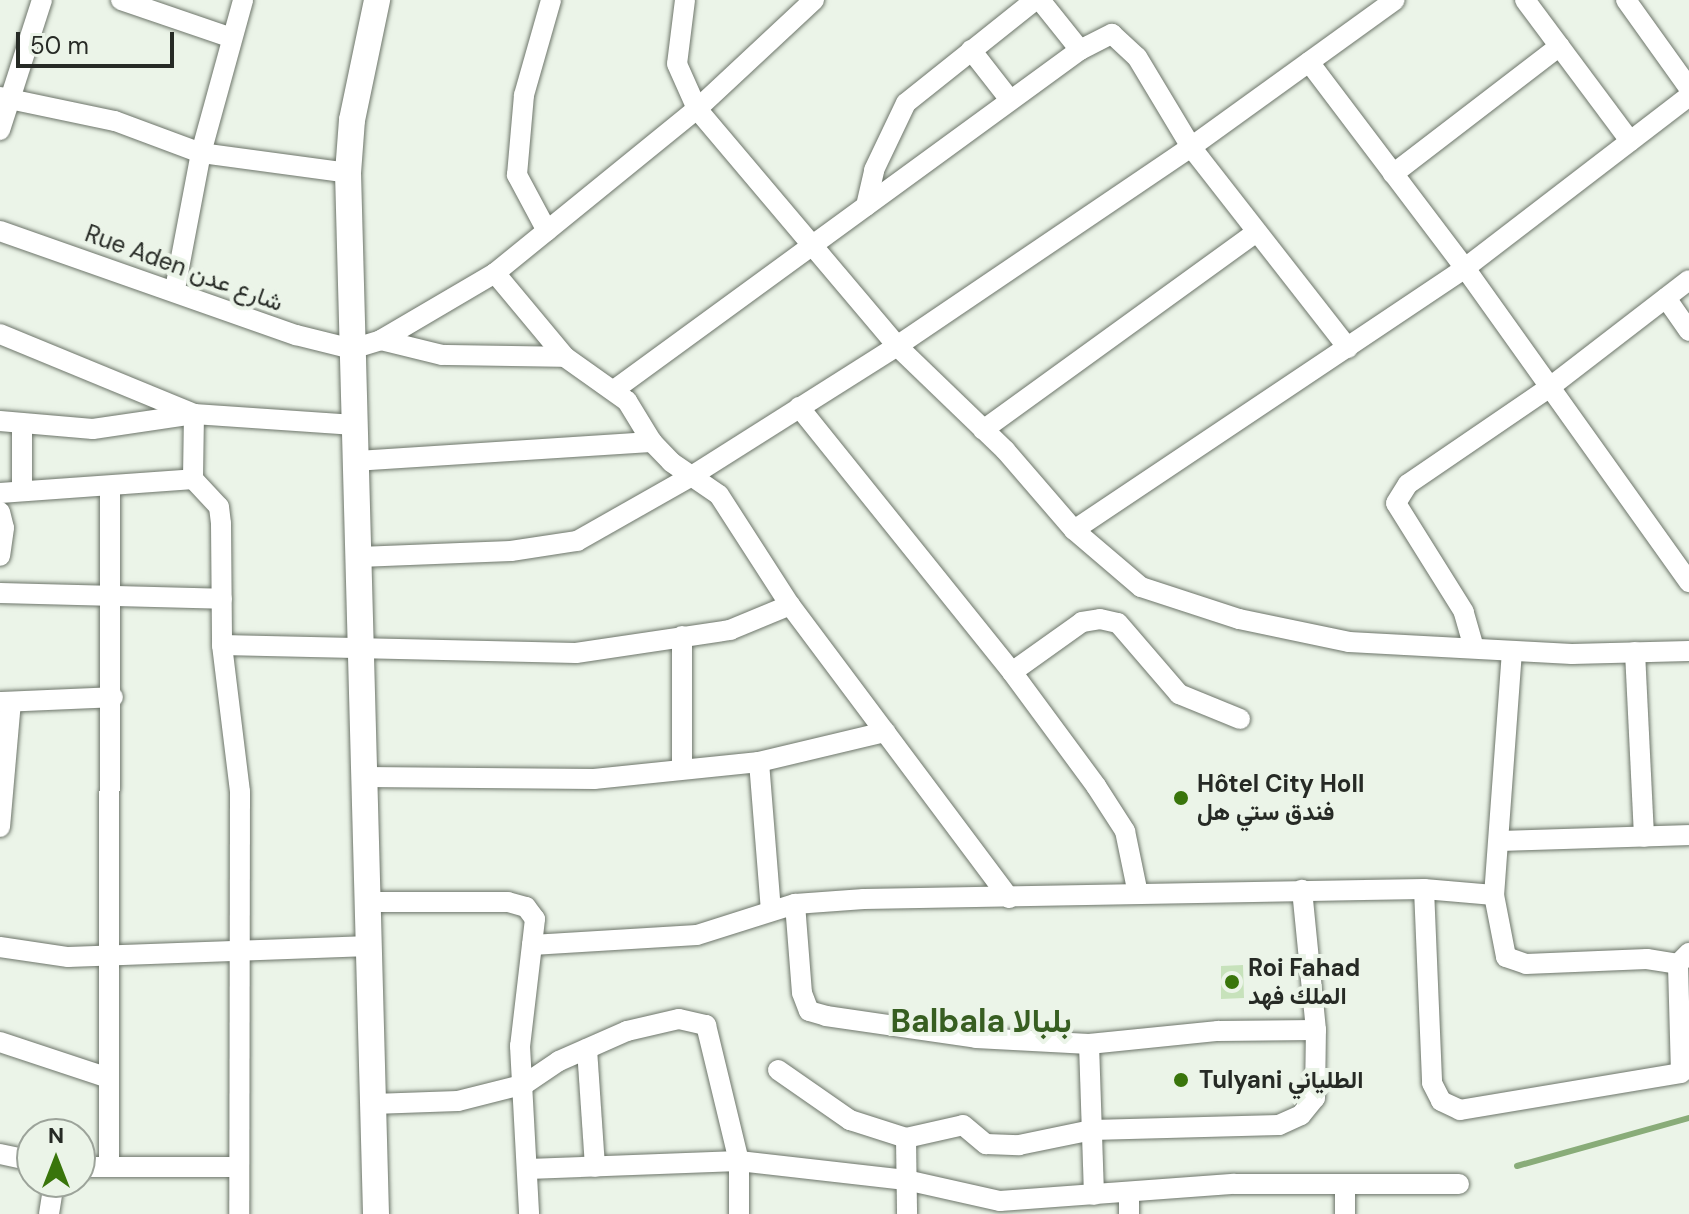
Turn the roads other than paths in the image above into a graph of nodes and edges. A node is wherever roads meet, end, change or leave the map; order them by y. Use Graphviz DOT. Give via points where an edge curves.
graph roads {
  1 [pos="42,0"];
  2 [pos="121,0"];
  3 [pos="243,0"];
  4 [pos="377,0"];
  5 [pos="551,0"];
  6 [pos="685,0"];
  7 [pos="814,0"];
  8 [pos="1395,0"];
  9 [pos="1525,0"];
  10 [pos="1626,0"];
  11 [pos="1025,3"];
  12 [pos="232,38"];
  13 [pos="1560,46"];
  14 [pos="971,50"];
  15 [pos="1080,50"];
  16 [pos="1309,62"];
  17 [pos="1689,88"];
  18 [pos="1689,96"];
  19 [pos="6,98"];
  20 [pos="1010,100"];
  21 [pos="697,109"];
  22 [pos="0,130"];
  23 [pos="1630,141"];
  24 [pos="1191,147"];
  25 [pos="201,153"];
  26 [pos="348,173"];
  27 [pos="1393,174"];
  28 [pos="866,206"];
  29 [pos="0,231"];
  30 [pos="547,231"];
  31 [pos="1255,233"];
  32 [pos="812,244"];
  33 [pos="1465,268"];
  34 [pos="495,273"];
  35 [pos="1689,280"];
  36 [pos="175,289"];
  37 [pos="1666,298"];
  38 [pos="1689,331"];
  39 [pos="0,334"];
  40 [pos="381,340"];
  41 [pos="897,346"];
  42 [pos="1348,348"];
  43 [pos="352,349"];
  44 [pos="565,357"];
  45 [pos="1550,387"];
  46 [pos="614,390"];
  47 [pos="799,407"];
  48 [pos="194,414"];
  49 [pos="0,421"];
  50 [pos="22,424"];
  51 [pos="355,425"];
  52 [pos="983,430"];
  53 [pos="652,442"];
  54 [pos="356,461"];
  55 [pos="690,477"];
  56 [pos="193,479"];
  57 [pos="110,486"];
  58 [pos="22,490"];
  59 [pos="0,493"];
  60 [pos="0,512"];
  61 [pos="1074,530"];
  62 [pos="0,556"];
  63 [pos="359,557"];
  64 [pos="1689,582"];
  65 [pos="0,593"];
  66 [pos="112,598"];
  67 [pos="222,599"];
  68 [pos="790,605"];
  69 [pos="682,636"];
  70 [pos="222,645"];
  71 [pos="361,645"];
  72 [pos="1474,648"];
  73 [pos="1512,651"];
  74 [pos="1689,651"];
  75 [pos="1635,652"];
  76 [pos="1012,672"];
  77 [pos="113,697"];
  78 [pos="6,702"];
  79 [pos="1240,719"];
  80 [pos="885,732"];
  81 [pos="759,762"];
  82 [pos="682,769"];
  83 [pos="365,777"];
  84 [pos="0,827"];
  85 [pos="1689,835"];
  86 [pos="1644,837"];
  87 [pos="1502,841"];
  88 [pos="1424,889"];
  89 [pos="1302,890"];
  90 [pos="1138,894"];
  91 [pos="1494,895"];
  92 [pos="1009,898"];
  93 [pos="369,902"];
  94 [pos="795,904"];
  95 [pos="771,911"];
  96 [pos="532,945"];
  97 [pos="370,946"];
  98 [pos="0,947"];
  99 [pos="237,949"];
  100 [pos="113,953"];
  101 [pos="1684,958"];
  102 [pos="1316,1030"];
  103 [pos="0,1042"];
  104 [pos="1089,1044"];
  105 [pos="587,1049"];
  106 [pos="778,1070"];
  107 [pos="106,1077"];
  108 [pos="525,1084"];
  109 [pos="373,1104"];
  110 [pos="1092,1130"];
  111 [pos="906,1138"];
  112 [pos="739,1161"];
  113 [pos="96,1166"];
  114 [pos="109,1166"];
  115 [pos="237,1167"];
  116 [pos="595,1167"];
  117 [pos="528,1169"];
  118 [pos="906,1180"];
  119 [pos="1459,1184"];
  120 [pos="1345,1186"];
  121 [pos="1129,1192"];
  122 [pos="1094,1195"];
  123 [pos="239,1214"];
  124 [pos="376,1214"];
  125 [pos="529,1214"];
  126 [pos="739,1214"];
  127 [pos="907,1214"];
  128 [pos="1129,1214"];
  129 [pos="1345,1214"];
  1 -- 19 [label="street"];
  2 -- 12 [label="street"];
  3 -- 12 [label="street"];
  4 -- 26 [label="main road" via="352,120"];
  5 -- 30 [label="street" via="524,95 517,175"];
  6 -- 21 [label="street" via="677,64"];
  7 -- 21 [label="street"];
  8 -- 16 [label="street"];
  9 -- 13 [label="street"];
  10 -- 17 [label="street"];
  11 -- 14 [label="street"];
  11 -- 15 [label="street"];
  12 -- 25 [label="street"];
  13 -- 23 [label="street"];
  13 -- 27 [label="street"];
  14 -- 20 [label="street"];
  14 -- 28 [label="street" via="906,103 874,170"];
  15 -- 20 [label="street"];
  15 -- 24 [label="street" via="1112,34 1137,57"];
  16 -- 24 [label="street"];
  16 -- 27 [label="street"];
  18 -- 23 [label="street"];
  19 -- 22 [label="street"];
  19 -- 25 [label="street" via="115,121"];
  20 -- 28 [label="street"];
  21 -- 30 [label="street"];
  21 -- 32 [label="street"];
  23 -- 33 [label="street"];
  24 -- 31 [label="street"];
  24 -- 41 [label="street"];
  25 -- 26 [label="street"];
  25 -- 36 [label="street"];
  26 -- 43 [label="main road"];
  27 -- 33 [label="street"];
  28 -- 32 [label="street"];
  29 -- 36 [label="street, Rue Aden شارع عدن"];
  30 -- 34 [label="street"];
  31 -- 42 [label="street"];
  31 -- 52 [label="street"];
  32 -- 41 [label="street"];
  32 -- 46 [label="street"];
  33 -- 42 [label="street"];
  33 -- 45 [label="street"];
  34 -- 40 [label="street"];
  34 -- 44 [label="street"];
  35 -- 37 [label="street"];
  36 -- 43 [label="street, Rue Aden شارع عدن" via="282,331"];
  37 -- 38 [label="street"];
  37 -- 45 [label="street"];
  39 -- 48 [label="street"];
  40 -- 43 [label="street"];
  40 -- 44 [label="street" via="442,355"];
  41 -- 47 [label="street"];
  41 -- 52 [label="street"];
  42 -- 61 [label="street"];
  43 -- 51 [label="main road"];
  44 -- 46 [label="street"];
  45 -- 64 [label="street"];
  45 -- 72 [label="street" via="1408,484 1396,503 1464,612"];
  46 -- 53 [label="street"];
  47 -- 55 [label="street"];
  47 -- 76 [label="street"];
  48 -- 50 [label="street" via="93,429"];
  48 -- 51 [label="street"];
  48 -- 56 [label="street"];
  49 -- 50 [label="street"];
  50 -- 58 [label="street"];
  51 -- 54 [label="main road"];
  52 -- 61 [label="street"];
  53 -- 54 [label="street"];
  53 -- 55 [label="street"];
  54 -- 63 [label="main road"];
  55 -- 63 [label="street" via="577,541 511,551"];
  55 -- 68 [label="street" via="730,509"];
  56 -- 57 [label="street"];
  56 -- 67 [label="street" via="219,507"];
  57 -- 58 [label="street"];
  57 -- 66 [label="street"];
  58 -- 59 [label="street"];
  60 -- 62 [label="street"];
  61 -- 72 [label="street" via="1141,587 1239,619 1349,642"];
  63 -- 71 [label="main road"];
  65 -- 66 [label="street"];
  66 -- 67 [label="street"];
  66 -- 77 [label="street"];
  67 -- 70 [label="street"];
  68 -- 69 [label="street" via="730,630"];
  68 -- 80 [label="street"];
  69 -- 71 [label="street" via="576,653 487,654"];
  69 -- 82 [label="street"];
  70 -- 71 [label="street"];
  70 -- 99 [label="street" via="240,792"];
  71 -- 83 [label="main road"];
  72 -- 73 [label="street"];
  73 -- 75 [label="street"];
  73 -- 87 [label="street"];
  74 -- 75 [label="street"];
  75 -- 86 [label="street"];
  76 -- 79 [label="street" via="1082,622 1100,619 1118,623 1179,694"];
  76 -- 90 [label="street" via="1125,831"];
  77 -- 78 [label="street"];
  77 -- 100 [label="street"];
  78 -- 84 [label="street"];
  80 -- 81 [label="street"];
  80 -- 92 [label="street"];
  81 -- 82 [label="street"];
  81 -- 95 [label="street"];
  82 -- 83 [label="street" via="594,779"];
  83 -- 93 [label="main road"];
  85 -- 86 [label="street"];
  86 -- 87 [label="street"];
  87 -- 91 [label="street"];
  88 -- 89 [label="street"];
  88 -- 91 [label="street"];
  88 -- 101 [label="street" via="1432,1083 1441,1101 1460,1110 1681,1073"];
  89 -- 90 [label="street"];
  89 -- 102 [label="street"];
  90 -- 92 [label="street"];
  91 -- 101 [label="street" via="1506,957 1526,964"];
  92 -- 94 [label="street"];
  93 -- 96 [label="street" via="508,902 526,907 535,919"];
  93 -- 97 [label="main road"];
  94 -- 95 [label="street"];
  94 -- 104 [label="street" via="802,993 809,1011 976,1038"];
  95 -- 96 [label="street" via="697,935"];
  96 -- 108 [label="street" via="520,1046"];
  97 -- 99 [label="street"];
  97 -- 109 [label="main road"];
  98 -- 100 [label="street" via="68,957"];
  99 -- 100 [label="street"];
  99 -- 115 [label="street"];
  100 -- 107 [label="street"];
  102 -- 104 [label="street" via="1218,1031"];
  102 -- 110 [label="street" via="1315,1098 1301,1115 1279,1125"];
  103 -- 107 [label="street"];
  104 -- 110 [label="street"];
  105 -- 108 [label="street"];
  105 -- 112 [label="street" via="627,1031 679,1019 706,1025"];
  105 -- 116 [label="street"];
  106 -- 111 [label="street" via="804,1083 850,1120"];
  107 -- 114 [label="street"];
  108 -- 109 [label="street" via="458,1101"];
  108 -- 117 [label="street"];
  109 -- 124 [label="main road"];
  110 -- 111 [label="street" via="1019,1145 986,1144 963,1125"];
  110 -- 122 [label="street"];
  111 -- 118 [label="street"];
  112 -- 116 [label="street"];
  112 -- 118 [label="street"];
  112 -- 126 [label="street"];
  113 -- 114 [label="street"];
  114 -- 115 [label="street"];
  115 -- 123 [label="street"];
  116 -- 117 [label="street"];
  117 -- 125 [label="street"];
  118 -- 122 [label="street" via="1000,1201"];
  118 -- 127 [label="street"];
  119 -- 120 [label="street"];
  120 -- 121 [label="street" via="1234,1184"];
  120 -- 129 [label="street"];
  121 -- 122 [label="street"];
  121 -- 128 [label="street"];
}
